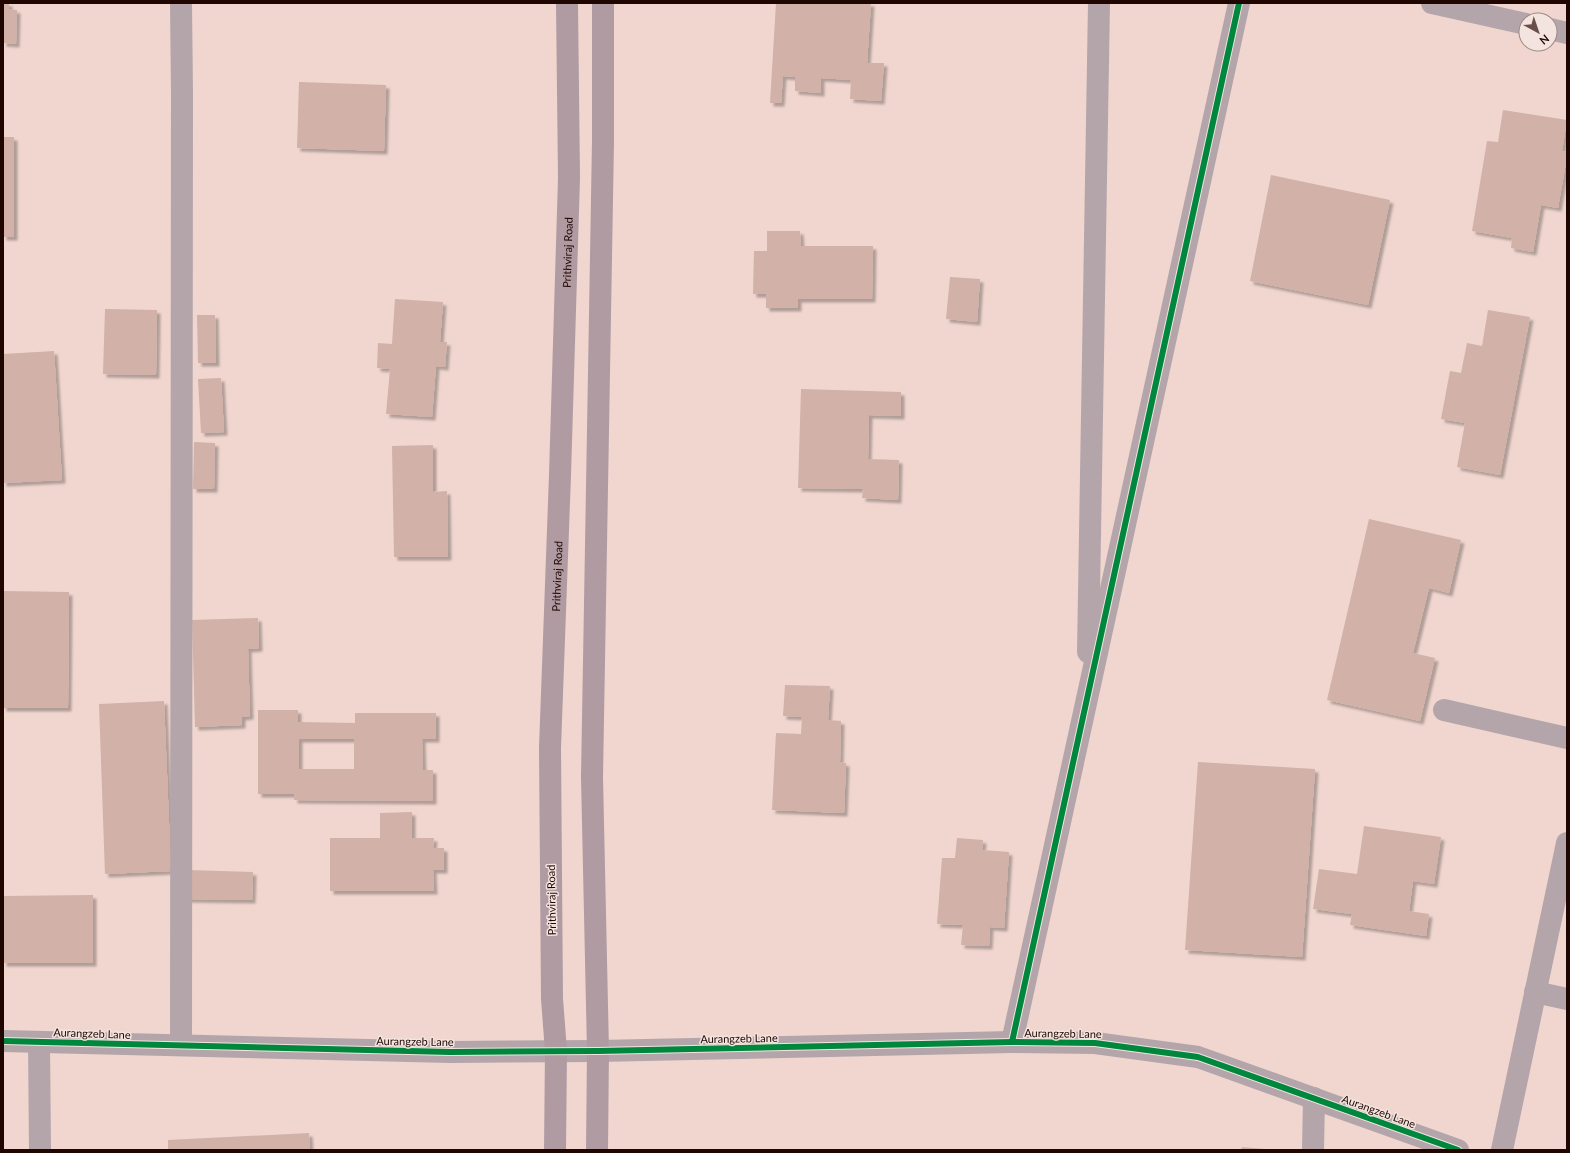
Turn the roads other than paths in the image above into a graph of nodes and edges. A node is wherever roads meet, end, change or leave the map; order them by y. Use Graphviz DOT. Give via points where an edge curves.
graph roads {
  1 [pos="181,3"];
  2 [pos="567,3"];
  3 [pos="603,3"];
  4 [pos="1099,3"];
  5 [pos="1239,3"];
  6 [pos="1432,3"];
  7 [pos="1518,22"];
  8 [pos="1087,701"];
  9 [pos="1444,710"];
  10 [pos="1567,738"];
  11 [pos="1567,843"];
  12 [pos="1535,992"];
  13 [pos="1567,999"];
  14 [pos="3,1041"];
  15 [pos="39,1042"];
  16 [pos="1012,1042"];
  17 [pos="181,1045"];
  18 [pos="556,1051"];
  19 [pos="598,1051"];
  20 [pos="1314,1098"];
  21 [pos="40,1150"];
  22 [pos="555,1150"];
  23 [pos="597,1150"];
  24 [pos="1313,1150"];
  25 [pos="1458,1150"];
  26 [pos="1502,1150"];
  1 -- 17 [label="street"];
  2 -- 18 [label="main road, Prithviraj Road" via="569,178 550,748 552,999"];
  3 -- 19 [label="main road" via="592,777"];
  4 -- 8 [label="street"];
  5 -- 8 [label="street"];
  6 -- 7 [label="street"];
  8 -- 16 [label="street"];
  9 -- 10 [label="street"];
  11 -- 12 [label="street"];
  12 -- 13 [label="street"];
  12 -- 26 [label="street"];
  14 -- 15 [label="street, Aurangzeb Lane"];
  15 -- 17 [label="street, Aurangzeb Lane"];
  15 -- 21 [label="street"];
  16 -- 19 [label="street, Aurangzeb Lane"];
  16 -- 20 [label="street, Aurangzeb Lane" via="1095,1043 1198,1057"];
  17 -- 18 [label="street, Aurangzeb Lane" via="450,1052"];
  18 -- 19 [label="street, Aurangzeb Lane"];
  18 -- 22 [label="main road, Prithviraj Road"];
  19 -- 23 [label="main road"];
  20 -- 24 [label="street"];
  20 -- 25 [label="street, Aurangzeb Lane"];
}
